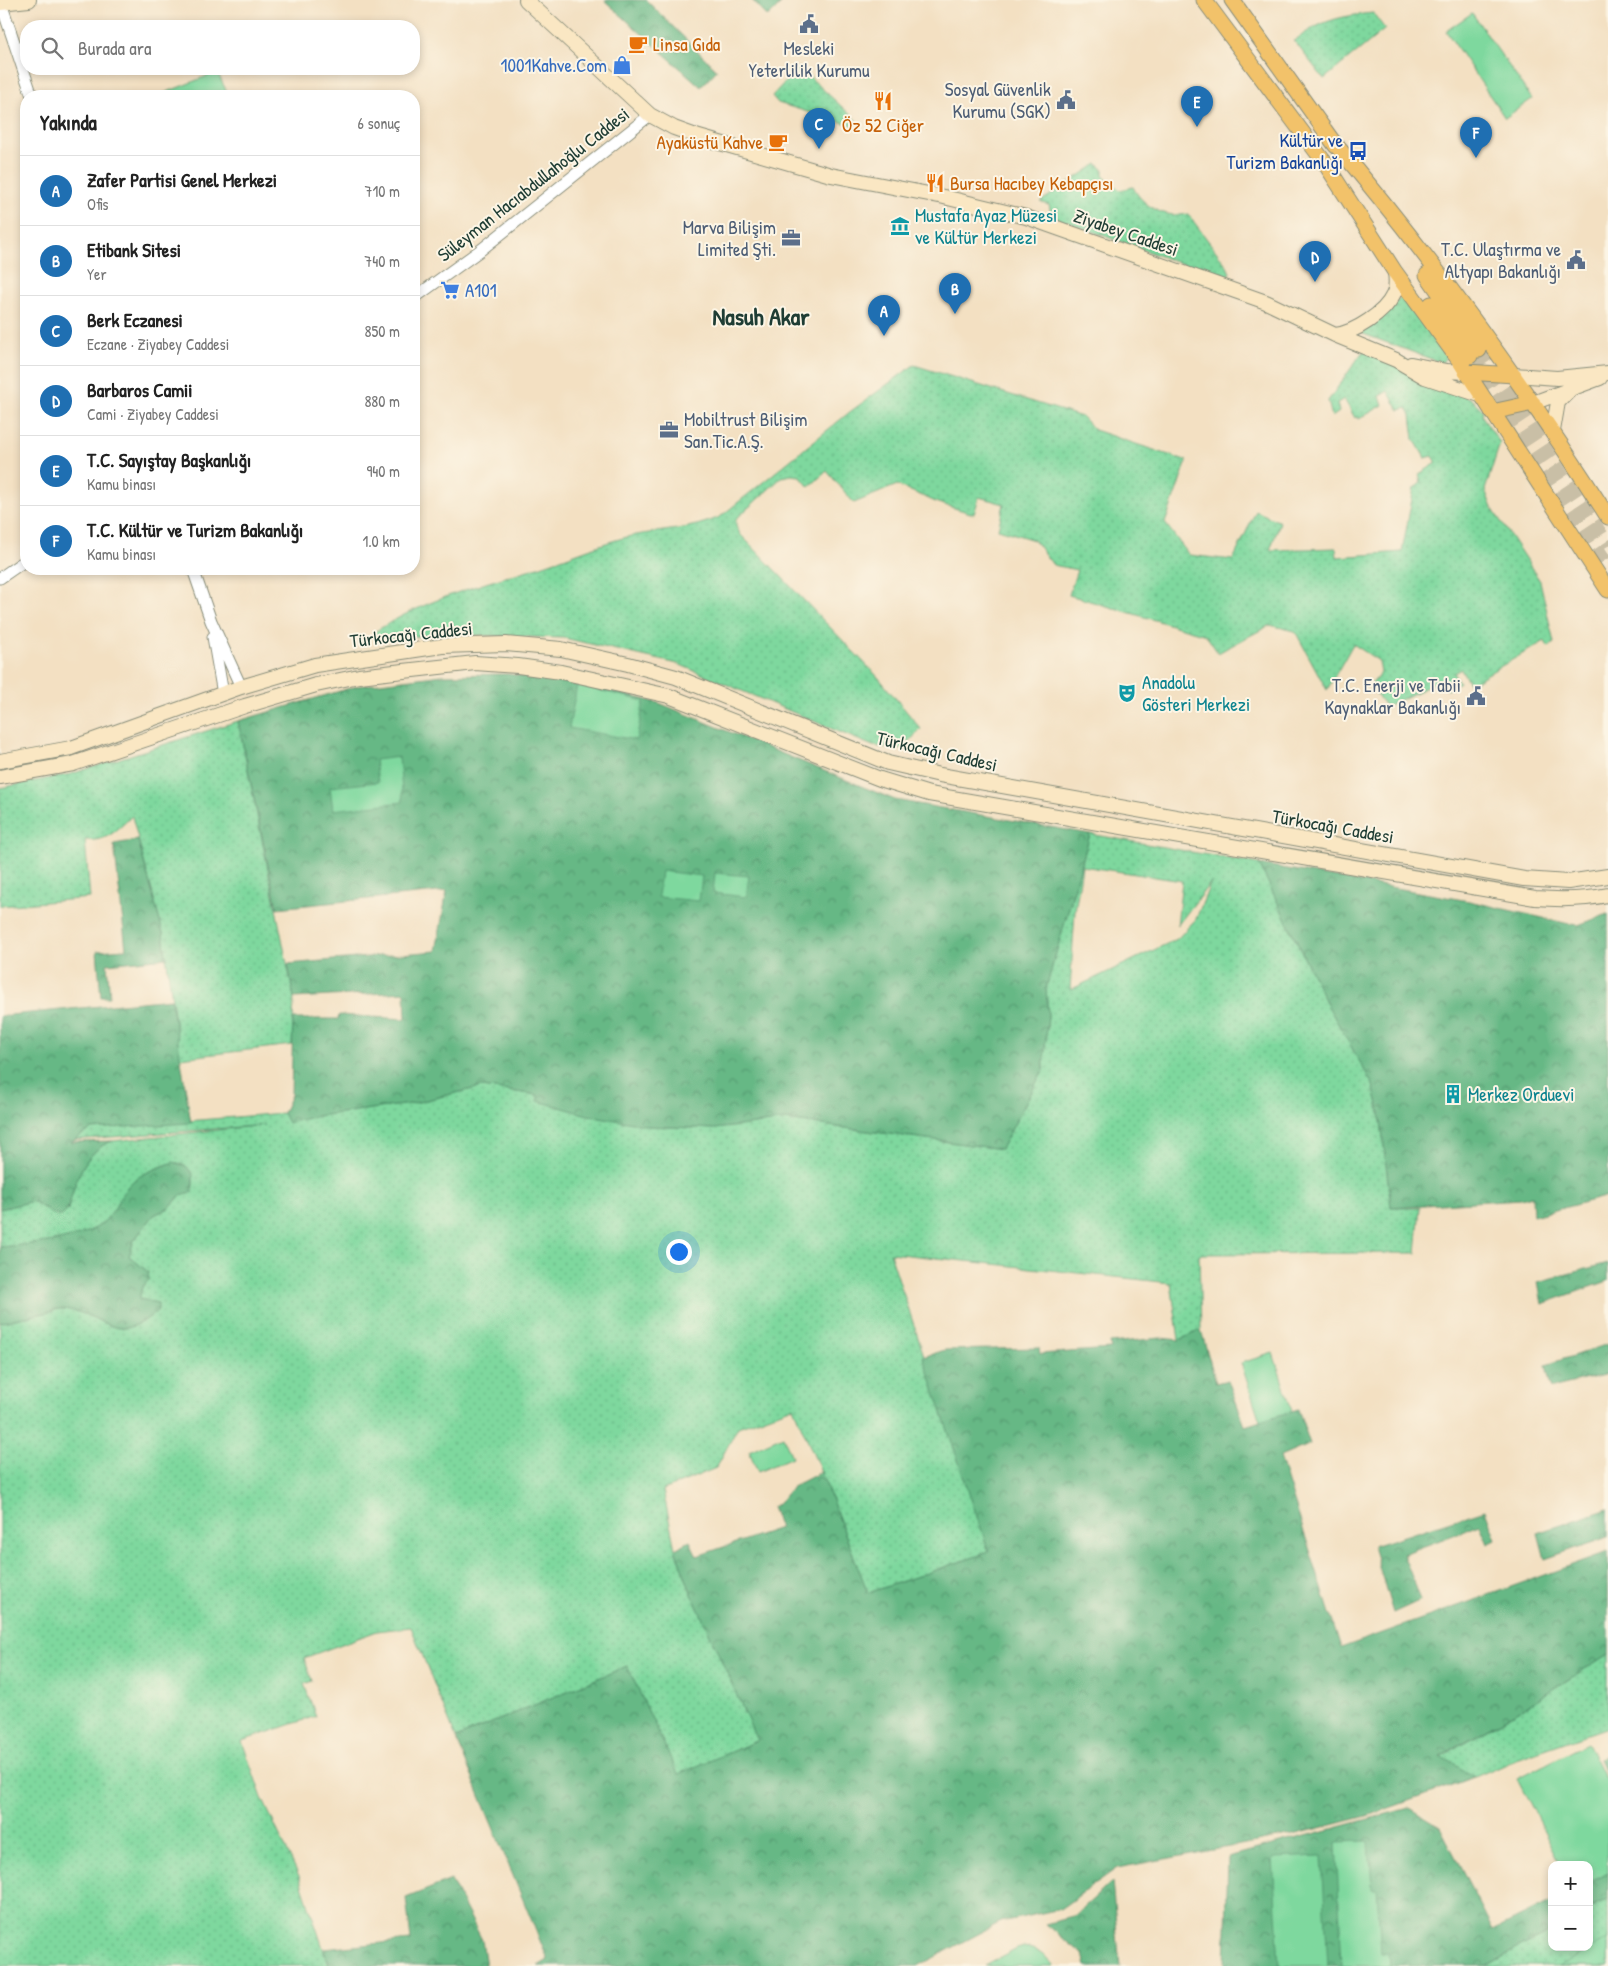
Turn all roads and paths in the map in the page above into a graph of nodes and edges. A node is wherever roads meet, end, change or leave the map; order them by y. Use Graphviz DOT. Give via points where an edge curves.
graph roads {
  1 [pos="28,0"];
  2 [pos="526,0"];
  3 [pos="1204,0"];
  4 [pos="1232,0"];
  5 [pos="0,4"];
  6 [pos="20,62"];
  7 [pos="25,75"];
  8 [pos="30,90"];
  9 [pos="650,115"];
  10 [pos="1331,138"];
  11 [pos="1323,160"];
  12 [pos="1395,272"];
  13 [pos="420,294"];
  14 [pos="1335,336"];
  15 [pos="1396,360"];
  16 [pos="1466,372"];
  17 [pos="1608,374"];
  18 [pos="1514,375"];
  19 [pos="1569,390"];
  20 [pos="1480,395"];
  21 [pos="1533,403"];
  22 [pos="1492,412"];
  23 [pos="1553,430"];
  24 [pos="1608,517"];
  25 [pos="20,564"];
  26 [pos="195,575"];
  27 [pos="0,578"];
  28 [pos="1608,590"];
  29 [pos="211,621"];
  30 [pos="241,687"];
  31 [pos="223,694"];
  32 [pos="245,706"];
  33 [pos="228,712"];
  34 [pos="0,761"];
  35 [pos="888,763"];
  36 [pos="0,777"];
  37 [pos="880,780"];
  38 [pos="1234,827"];
  39 [pos="1249,830"];
  40 [pos="1237,846"];
  41 [pos="1252,849"];
  42 [pos="1608,876"];
  43 [pos="1608,895"];
  1 -- 5 [label="main road"];
  2 -- 9 [label="main road, Ziyabey Caddesi"];
  3 -- 11 [label="main road"];
  4 -- 10 [label="main road"];
  5 -- 6 [label="street"];
  7 -- 8 [label="street"];
  9 -- 13 [label="street, Süleyman Hacıabdullahoğlu Caddesi"];
  9 -- 14 [label="main road, Ziyabey Caddesi" via="698,137 832,175 1026,217 1266,302"];
  10 -- 11 [label="main road" via="1474,353"];
  10 -- 18 [label="main road" via="1396,216"];
  11 -- 12 [label="main road"];
  12 -- 14 [label="main road" via="1396,286 1385,306 1348,334"];
  12 -- 16 [label="main road"];
  14 -- 15 [label="main road, Ziyabey Caddesi"];
  15 -- 16 [label="main road"];
  15 -- 20 [label="main road, Ziyabey Caddesi" via="1425,377"];
  16 -- 18 [label="main road"];
  16 -- 20 [label="main road"];
  17 -- 18 [label="main road" via="1557,378"];
  17 -- 19 [label="main road"];
  18 -- 21 [label="main road"];
  19 -- 21 [label="main road"];
  19 -- 23 [label="main road" via="1558,402"];
  20 -- 22 [label="main road"];
  21 -- 22 [label="main road"];
  21 -- 23 [label="main road"];
  22 -- 28 [label="main road"];
  23 -- 24 [label="main road"];
  25 -- 27 [label="street"];
  26 -- 29 [label="street"];
  29 -- 30 [label="street"];
  29 -- 31 [label="street"];
  30 -- 31 [label="main road, Türkocağı Caddesi"];
  30 -- 32 [label="main road"];
  30 -- 35 [label="main road, Türkocağı Caddesi" via="315,665 442,646 506,644 561,649 676,677"];
  31 -- 33 [label="main road"];
  31 -- 34 [label="main road" via="70,748"];
  32 -- 33 [label="main road, Türkocağı Caddesi"];
  32 -- 37 [label="main road, Türkocağı Caddesi" via="358,676 475,663 518,666 669,696"];
  33 -- 36 [label="main road" via="73,764"];
  35 -- 37 [label="main road"];
  35 -- 38 [label="main road, Türkocağı Caddesi"];
  37 -- 40 [label="main road, Türkocağı Caddesi" via="929,794 1002,808"];
  38 -- 39 [label="main road, Türkocağı Caddesi"];
  38 -- 40 [label="main road"];
  39 -- 41 [label="main road"];
  39 -- 42 [label="main road, Türkocağı Caddesi" via="1524,878 1568,882"];
  40 -- 41 [label="main road, Türkocağı Caddesi"];
  41 -- 43 [label="main road, Türkocağı Caddesi" via="1535,898 1563,901"];
}
